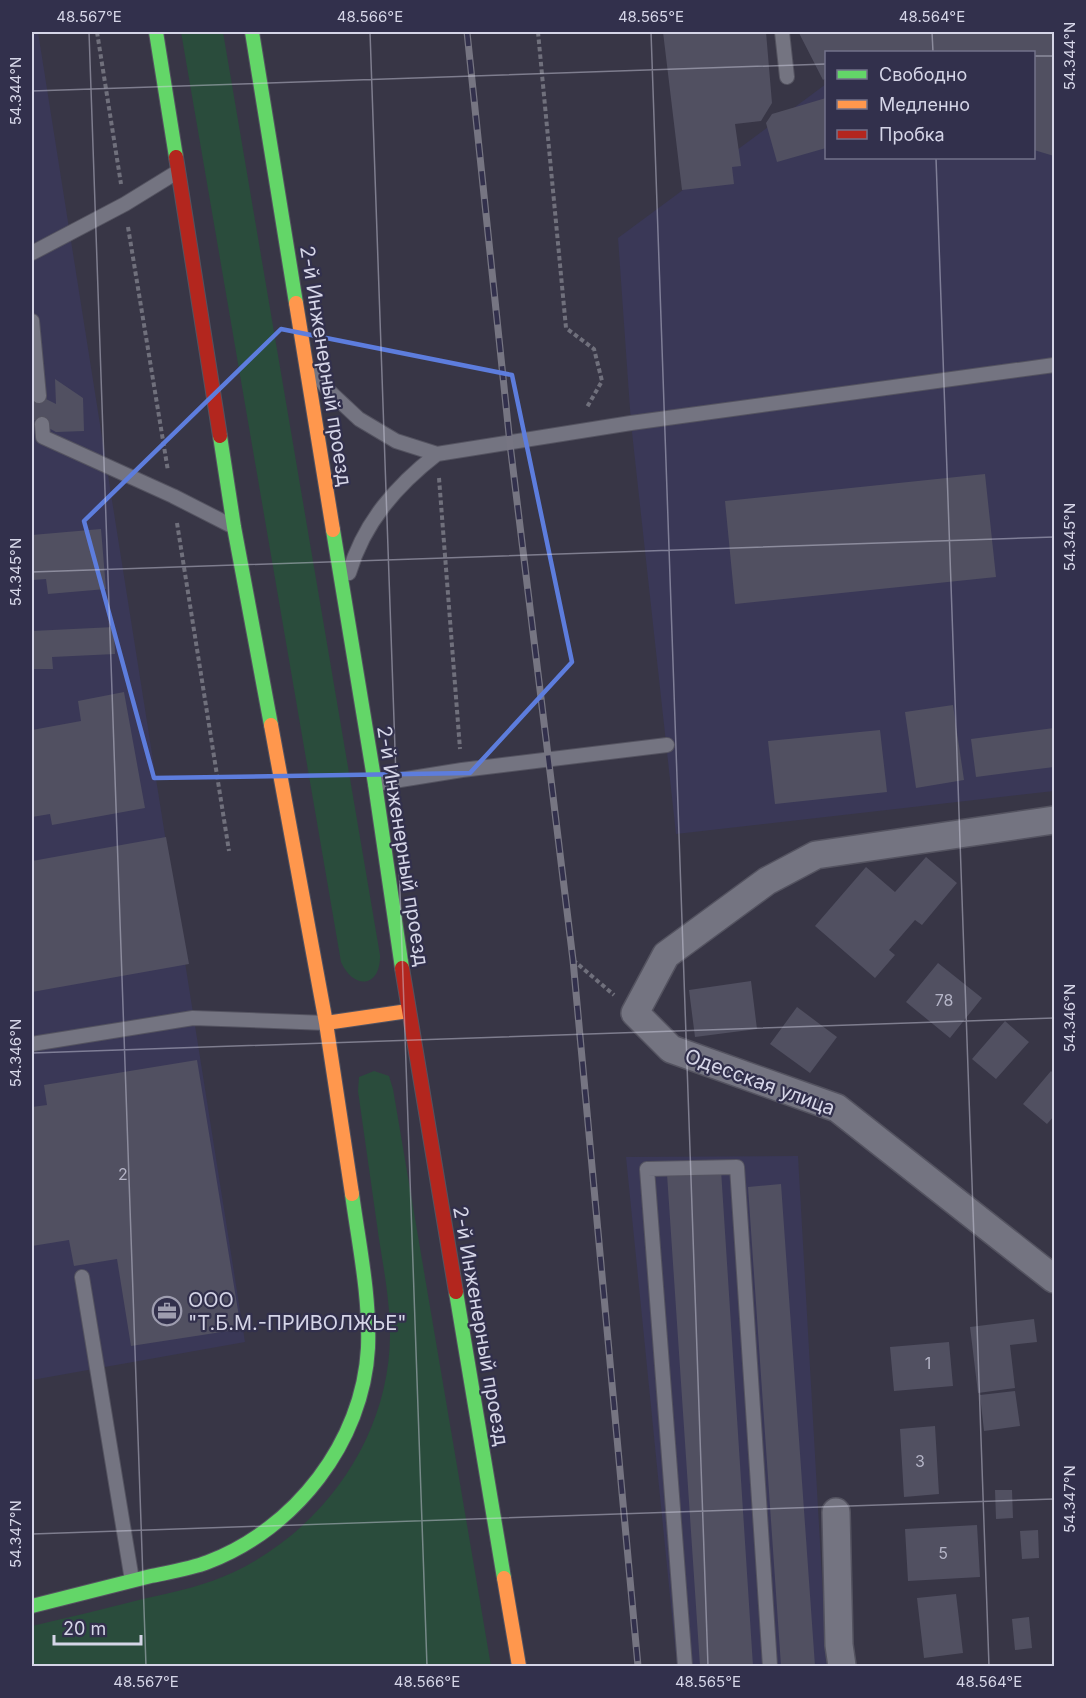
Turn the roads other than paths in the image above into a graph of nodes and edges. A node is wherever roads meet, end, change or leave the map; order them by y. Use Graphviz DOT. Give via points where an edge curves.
graph roads {
  1 [pos="156,32"];
  2 [pos="252,32"];
  3 [pos="783,32"];
  4 [pos="787,77"];
  5 [pos="179,171"];
  6 [pos="32,253"];
  7 [pos="32,321"];
  8 [pos="304,355"];
  9 [pos="1054,365"];
  10 [pos="39,396"];
  11 [pos="42,424"];
  12 [pos="437,454"];
  13 [pos="234,527"];
  14 [pos="343,593"];
  15 [pos="667,745"];
  16 [pos="375,784"];
  17 [pos="1054,820"];
  18 [pos="408,1011"];
  19 [pos="326,1023"];
  20 [pos="32,1044"];
  21 [pos="82,1277"];
  22 [pos="1054,1279"];
  23 [pos="836,1512"];
  24 [pos="133,1582"];
  25 [pos="32,1606"];
  26 [pos="519,1666"];
  27 [pos="685,1666"];
  28 [pos="770,1666"];
  29 [pos="842,1666"];
  1 -- 5 [label="main road"];
  2 -- 8 [label="main road, 2-й Инженерный проезд"];
  3 -- 4 [label="lane"];
  5 -- 6 [label="lane"];
  5 -- 13 [label="main road"];
  7 -- 10 [label="lane"];
  8 -- 12 [label="lane" via="328,390 359,419 396,441"];
  8 -- 14 [label="main road, 2-й Инженерный проезд"];
  9 -- 12 [label="lane"];
  11 -- 13 [label="lane" via="43,437"];
  12 -- 14 [label="lane" via="387,500 353,560"];
  13 -- 19 [label="main road"];
  14 -- 16 [label="main road, 2-й Инженерный проезд"];
  15 -- 16 [label="lane"];
  16 -- 18 [label="main road, 2-й Инженерный проезд"];
  17 -- 22 [label="street, Одесская улица" via="816,855 767,881 666,955 635,1013 671,1049 837,1108"];
  18 -- 19 [label="main road"];
  18 -- 26 [label="main road, 2-й Инженерный проезд"];
  19 -- 20 [label="lane" via="193,1018"];
  19 -- 24 [label="main road" via="367,1298 365,1374 351,1423 327,1468 294,1508 268,1529 208,1562"];
  21 -- 24 [label="lane"];
  23 -- 29 [label="street"];
  24 -- 25 [label="main road"];
  27 -- 28 [label="lane" via="646,1169 737,1167"];
}
